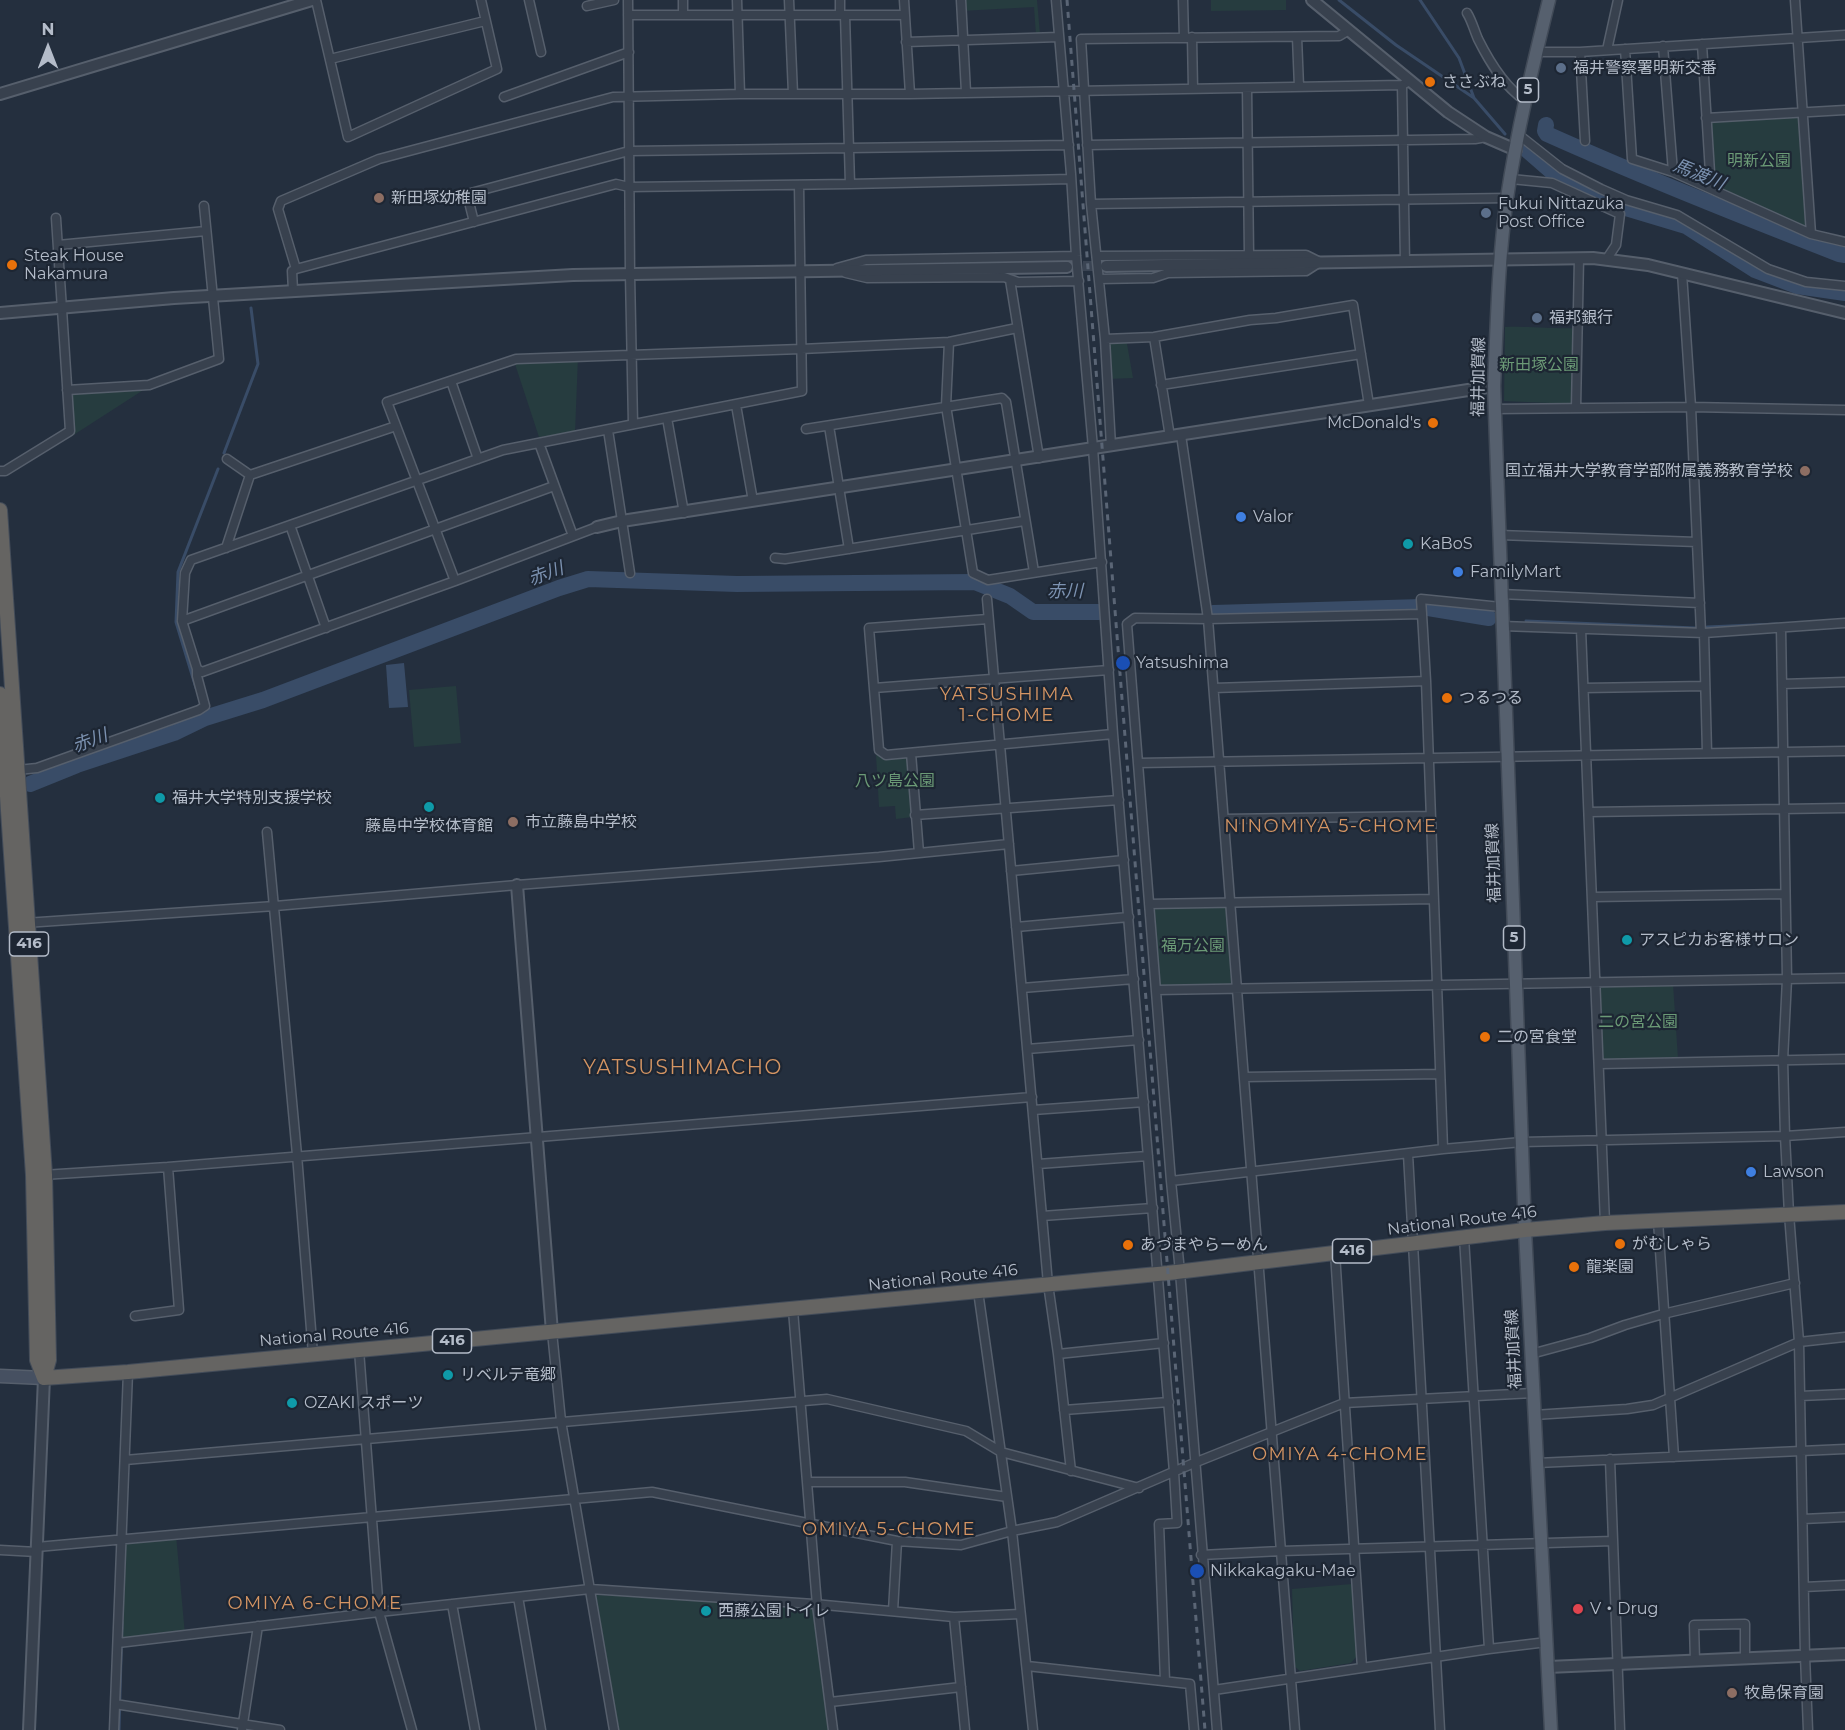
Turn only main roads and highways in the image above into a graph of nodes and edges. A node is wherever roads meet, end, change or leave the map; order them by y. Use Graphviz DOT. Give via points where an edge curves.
graph roads {
  1 [pos="1549,0"];
  2 [pos="0,510"];
  3 [pos="3,584"];
  4 [pos="0,694"];
  5 [pos="11,779"];
  6 [pos="1845,1212"];
  7 [pos="1525,1230"];
  8 [pos="0,1376"];
  9 [pos="44,1378"];
  10 [pos="1551,1730"];
  1 -- 7 [label="main road, 福井加賀線 / 5" via="1507,198 1494,386"];
  2 -- 3 [label="highway, 416"];
  3 -- 5 [label="highway, 416"];
  4 -- 5 [label="highway, 416"];
  5 -- 9 [label="highway, 416" via="39,1175 36,1360"];
  6 -- 7 [label="highway, National Route 416 / 416"];
  7 -- 9 [label="highway, National Route 416 / 416" via="1180,1272"];
  7 -- 10 [label="main road, 福井加賀線 / 5"];
  8 -- 9 [label="main road"];
}
